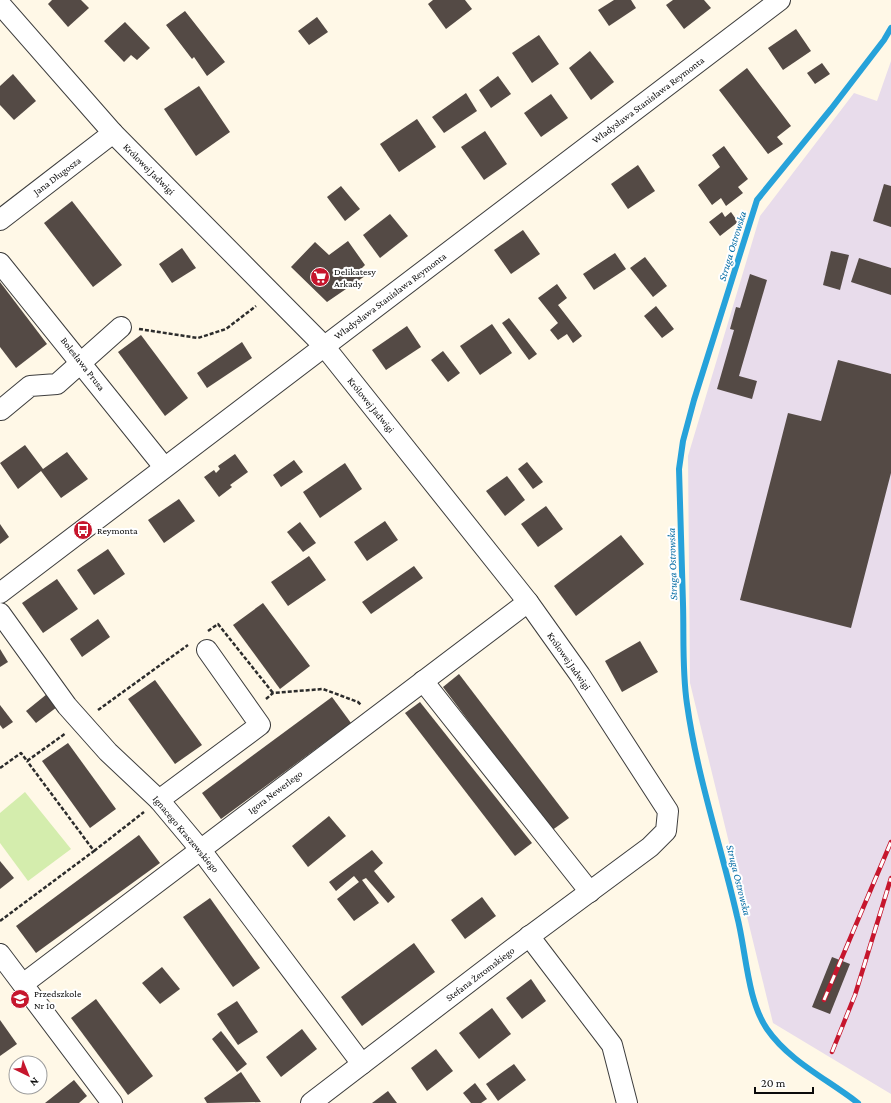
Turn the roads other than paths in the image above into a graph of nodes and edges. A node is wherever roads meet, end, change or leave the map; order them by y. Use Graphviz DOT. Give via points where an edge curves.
graph roads {
  1 [pos="780,0"];
  2 [pos="0,4"];
  3 [pos="113,133"];
  4 [pos="0,220"];
  5 [pos="0,263"];
  6 [pos="121,327"];
  7 [pos="324,346"];
  8 [pos="81,362"];
  9 [pos="1,410"];
  10 [pos="164,467"];
  11 [pos="0,593"];
  12 [pos="528,602"];
  13 [pos="0,613"];
  14 [pos="202,641"];
  15 [pos="424,681"];
  16 [pos="160,800"];
  17 [pos="650,847"];
  18 [pos="200,849"];
  19 [pos="590,892"];
  20 [pos="529,936"];
  21 [pos="0,954"];
  22 [pos="23,984"];
  23 [pos="362,1064"];
  24 [pos="112,1103"];
  25 [pos="311,1103"];
  26 [pos="627,1103"];
  1 -- 7 [label="street, Władysława Stanisława Reymonta"];
  2 -- 3 [label="street, Królowej Jadwigi"];
  3 -- 4 [label="street, Jana Długosza"];
  3 -- 7 [label="street, Królowej Jadwigi"];
  5 -- 8 [label="street, Bolesława Prusa"];
  6 -- 8 [label="street"];
  7 -- 10 [label="street, Władysława Stanisława Reymonta"];
  7 -- 12 [label="street, Królowej Jadwigi"];
  8 -- 9 [label="street" via="57,384 30,386"];
  8 -- 10 [label="street, Bolesława Prusa"];
  10 -- 11 [label="street, Władysława Stanisława Reymonta"];
  12 -- 15 [label="street, Igora Newerlego"];
  12 -- 17 [label="street, Królowej Jadwigi" via="580,675 668,811 666,831"];
  13 -- 16 [label="street, Ignacego Kraszewskiego" via="67,706 108,752"];
  14 -- 16 [label="street" via="260,725"];
  15 -- 18 [label="street, Igora Newerlego"];
  15 -- 19 [label="street"];
  16 -- 18 [label="street, Ignacego Kraszewskiego"];
  17 -- 19 [label="street, Stefana Żeromskiego"];
  18 -- 22 [label="street, Igora Newerlego"];
  18 -- 23 [label="street, Ignacego Kraszewskiego"];
  19 -- 20 [label="street, Stefana Żeromskiego"];
  20 -- 23 [label="street, Stefana Żeromskiego"];
  20 -- 26 [label="street" via="612,1045"];
  21 -- 22 [label="street"];
  22 -- 24 [label="street"];
  23 -- 25 [label="street, Stefana Żeromskiego"];
}
